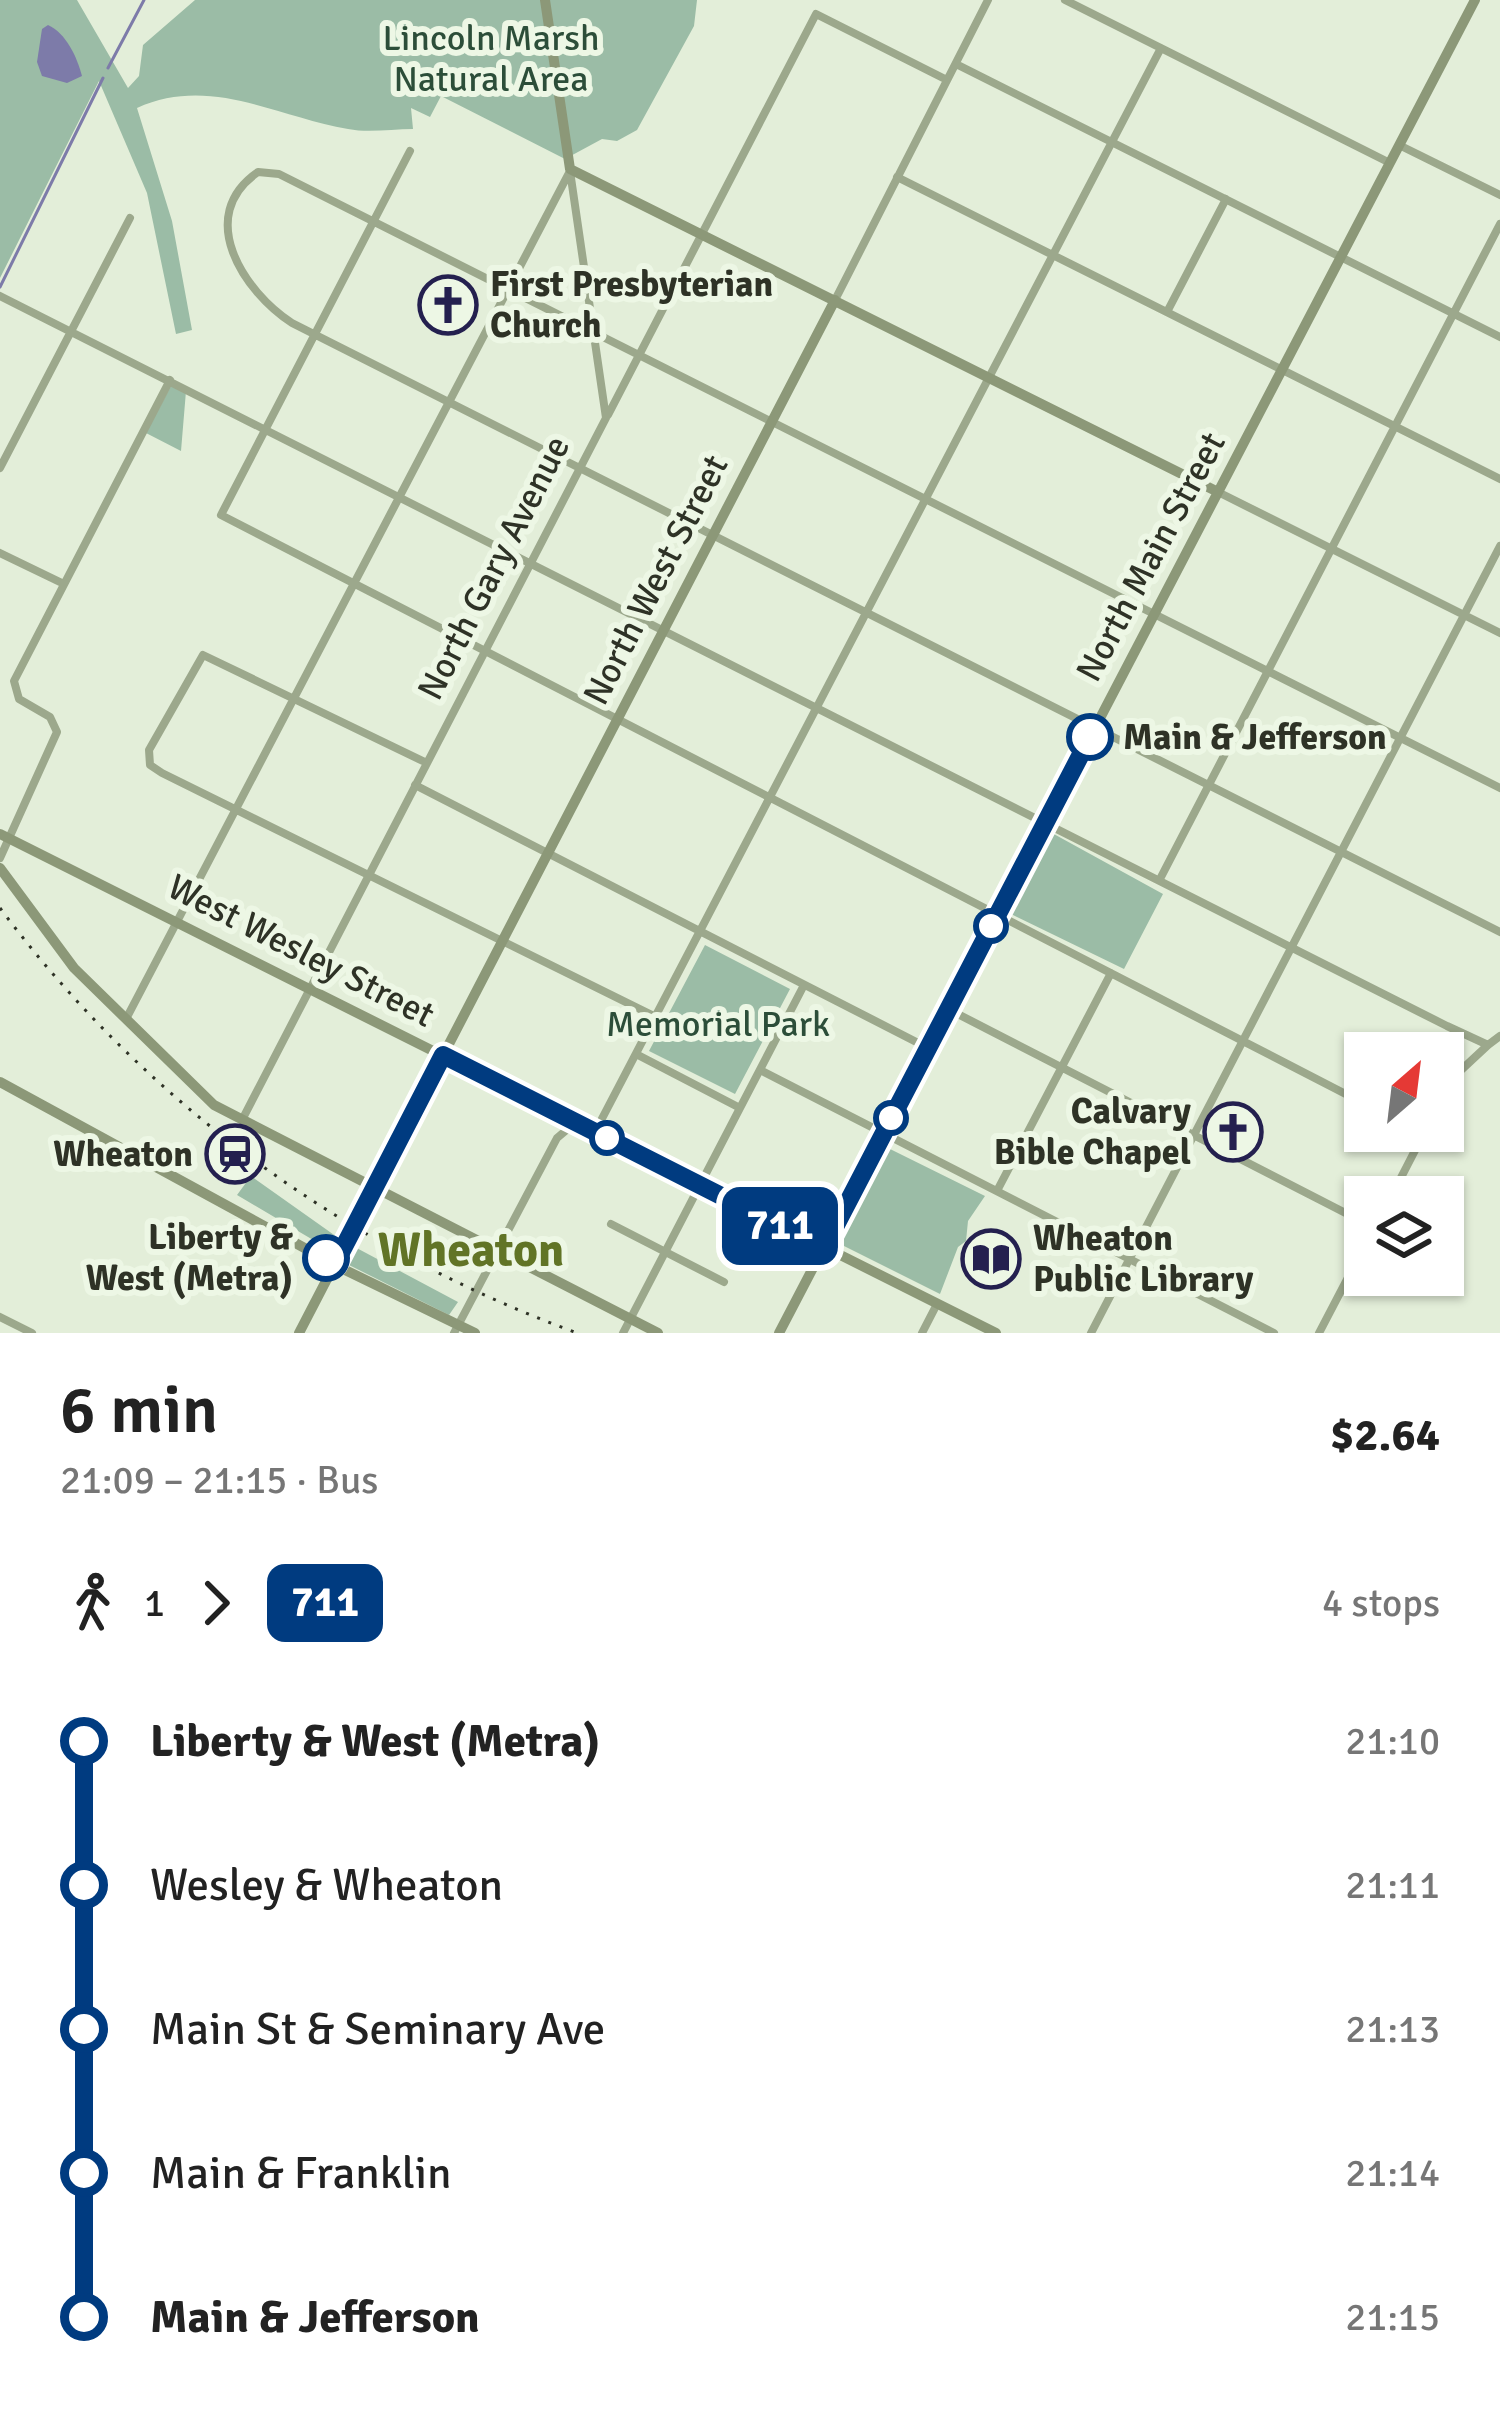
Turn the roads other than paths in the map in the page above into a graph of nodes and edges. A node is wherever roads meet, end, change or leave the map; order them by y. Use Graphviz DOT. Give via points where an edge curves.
graph roads {
  1 [pos="544,0"];
  2 [pos="988,0"];
  3 [pos="1064,0"];
  4 [pos="1475,0"];
  5 [pos="1161,48"];
  6 [pos="956,64"];
  7 [pos="947,80"];
  8 [pos="1112,142"];
  9 [pos="1400,145"];
  10 [pos="410,151"];
  11 [pos="1390,163"];
  12 [pos="570,169"];
  13 [pos="897,177"];
  14 [pos="1499,192"];
  15 [pos="1226,200"];
  16 [pos="130,218"];
  17 [pos="374,222"];
  18 [pos="1500,224"];
  19 [pos="702,234"];
  20 [pos="1053,255"];
  21 [pos="1341,257"];
  22 [pos="506,288"];
  23 [pos="0,296"];
  24 [pos="835,300"];
  25 [pos="1167,312"];
  26 [pos="1454,314"];
  27 [pos="70,331"];
  28 [pos="595,332"];
  29 [pos="315,334"];
  30 [pos="1500,337"];
  31 [pos="638,355"];
  32 [pos="1282,370"];
  33 [pos="989,377"];
  34 [pos="170,380"];
  35 [pos="447,401"];
  36 [pos="606,418"];
  37 [pos="772,422"];
  38 [pos="1396,427"];
  39 [pos="266,429"];
  40 [pos="0,468"];
  41 [pos="580,468"];
  42 [pos="1500,479"];
  43 [pos="1218,492"];
  44 [pos="398,495"];
  45 [pos="925,500"];
  46 [pos="713,535"];
  47 [pos="1500,546"];
  48 [pos="1332,549"];
  49 [pos="0,553"];
  50 [pos="531,561"];
  51 [pos="64,584"];
  52 [pos="352,586"];
  53 [pos="867,612"];
  54 [pos="1154,615"];
  55 [pos="1464,615"];
  56 [pos="665,628"];
  57 [pos="1500,633"];
  58 [pos="484,653"];
  59 [pos="1268,672"];
  60 [pos="294,696"];
  61 [pos="819,705"];
  62 [pos="616,722"];
  63 [pos="1095,727"];
  64 [pos="1401,738"];
  65 [pos="427,763"];
  66 [pos="416,785"];
  67 [pos="1209,785"];
  68 [pos="1500,788"];
  69 [pos="769,799"];
  70 [pos="235,809"];
  71 [pos="1046,822"];
  72 [pos="4,836"];
  73 [pos="548,852"];
  74 [pos="1342,852"];
  75 [pos="0,863"];
  76 [pos="369,874"];
  77 [pos="1160,879"];
  78 [pos="997,916"];
  79 [pos="176,922"];
  80 [pos="700,932"];
  81 [pos="1500,932"];
  82 [pos="502,941"];
  83 [pos="1293,947"];
  84 [pos="1111,973"];
  85 [pos="804,985"];
  86 [pos="310,988"];
  87 [pos="948,1009"];
  88 [pos="656,1017"];
  89 [pos="124,1022"];
  90 [pos="1500,1036"];
  91 [pos="1244,1041"];
  92 [pos="1488,1046"];
  93 [pos="928,1048"];
  94 [pos="636,1054"];
  95 [pos="443,1055"];
  96 [pos="1062,1067"];
  97 [pos="1464,1068"];
  98 [pos="760,1070"];
  99 [pos="0,1082"];
  100 [pos="1344,1093"];
  101 [pos="740,1108"];
  102 [pos="242,1120"];
  103 [pos="576,1122"];
  104 [pos="595,1132"];
  105 [pos="884,1133"];
  106 [pos="1194,1136"];
  107 [pos="698,1185"];
  108 [pos="374,1187"];
  109 [pos="998,1190"];
  110 [pos="1344,1212"];
  111 [pos="611,1224"];
  112 [pos="824,1248"];
  113 [pos="498,1249"];
  114 [pos="664,1251"];
  115 [pos="1130,1259"];
  116 [pos="335,1264"];
  117 [pos="724,1282"];
  118 [pos="1344,1285"];
  119 [pos="937,1304"];
  120 [pos="0,1317"];
  121 [pos="630,1317"];
  122 [pos="456,1330"];
  123 [pos="32,1333"];
  124 [pos="299,1333"];
  125 [pos="475,1333"];
  126 [pos="623,1333"];
  127 [pos="658,1333"];
  128 [pos="779,1333"];
  129 [pos="922,1333"];
  130 [pos="996,1333"];
  131 [pos="1091,1333"];
  132 [pos="1274,1333"];
  133 [pos="1319,1333"];
  1 -- 12 [label="street, North Gary Avenue"];
  2 -- 6 [label="street, North West Street"];
  3 -- 5 [label="street"];
  4 -- 9 [label="street, North Main Street"];
  5 -- 8 [label="street"];
  5 -- 11 [label="street"];
  6 -- 7 [label="street, North West Street"];
  6 -- 8 [label="street"];
  7 -- 13 [label="street, North West Street"];
  7 -- 19 [label="street" via="816,14"];
  8 -- 15 [label="street"];
  8 -- 20 [label="street"];
  9 -- 11 [label="street, North Main Street"];
  9 -- 14 [label="street"];
  10 -- 17 [label="street"];
  11 -- 21 [label="street, North Main Street"];
  12 -- 19 [label="street"];
  12 -- 22 [label="street"];
  12 -- 28 [label="street, North Gary Avenue"];
  13 -- 20 [label="street"];
  13 -- 24 [label="street, North West Street"];
  15 -- 21 [label="street"];
  15 -- 25 [label="street"];
  16 -- 27 [label="street"];
  17 -- 22 [label="street"];
  17 -- 29 [label="street"];
  17 -- 29 [label="street" via="273,172 258,172 239,189 229,227 232,258 272,309"];
  18 -- 26 [label="street"];
  19 -- 24 [label="street"];
  19 -- 31 [label="street"];
  20 -- 25 [label="street"];
  20 -- 33 [label="street"];
  21 -- 26 [label="street"];
  21 -- 32 [label="street, North Main Street"];
  22 -- 28 [label="street"];
  22 -- 35 [label="street"];
  23 -- 27 [label="street"];
  24 -- 33 [label="street"];
  24 -- 37 [label="street, North West Street"];
  25 -- 32 [label="street"];
  26 -- 30 [label="street"];
  26 -- 38 [label="street"];
  27 -- 34 [label="street"];
  27 -- 40 [label="street"];
  28 -- 31 [label="street"];
  28 -- 36 [label="street, North Gary Avenue"];
  29 -- 35 [label="street"];
  29 -- 39 [label="street"];
  31 -- 36 [label="street"];
  31 -- 37 [label="street"];
  32 -- 38 [label="street"];
  32 -- 43 [label="street, North Main Street"];
  33 -- 43 [label="street"];
  33 -- 45 [label="street"];
  34 -- 39 [label="street"];
  34 -- 51 [label="street"];
  35 -- 41 [label="street"];
  35 -- 44 [label="street"];
  36 -- 41 [label="street, North Gary Avenue"];
  37 -- 45 [label="street"];
  37 -- 46 [label="street, North West Street"];
  38 -- 42 [label="street"];
  38 -- 48 [label="street"];
  39 -- 44 [label="street"];
  39 -- 52 [label="street" via="221,515"];
  41 -- 46 [label="street"];
  41 -- 50 [label="street, North Gary Avenue"];
  43 -- 48 [label="street"];
  43 -- 54 [label="street, North Main Street"];
  44 -- 50 [label="street"];
  44 -- 52 [label="street"];
  45 -- 53 [label="street"];
  45 -- 54 [label="street"];
  46 -- 53 [label="street"];
  46 -- 56 [label="street, North West Street"];
  47 -- 55 [label="street"];
  48 -- 55 [label="street"];
  48 -- 59 [label="street"];
  49 -- 51 [label="street"];
  50 -- 56 [label="street"];
  50 -- 58 [label="street, North Gary Avenue"];
  51 -- 72 [label="street" via="13,685 57,732"];
  52 -- 58 [label="street"];
  52 -- 60 [label="street"];
  53 -- 61 [label="street"];
  53 -- 63 [label="street"];
  54 -- 59 [label="street"];
  54 -- 63 [label="street, North Main Street"];
  55 -- 57 [label="street"];
  55 -- 64 [label="street"];
  56 -- 61 [label="street"];
  56 -- 62 [label="street, North West Street"];
  58 -- 62 [label="street"];
  58 -- 65 [label="street, North Gary Avenue"];
  59 -- 64 [label="street"];
  59 -- 67 [label="street"];
  60 -- 65 [label="street"];
  60 -- 70 [label="street"];
  60 -- 70 [label="street" via="203,655 150,746 150,766"];
  61 -- 69 [label="street"];
  61 -- 71 [label="street"];
  62 -- 69 [label="street"];
  62 -- 73 [label="street, North West Street"];
  63 -- 67 [label="street"];
  63 -- 71 [label="street, North Main Street"];
  64 -- 68 [label="street"];
  64 -- 74 [label="street"];
  65 -- 66 [label="street, North Gary Avenue"];
  66 -- 73 [label="street"];
  66 -- 76 [label="street, North Gary Avenue"];
  67 -- 74 [label="street"];
  67 -- 77 [label="street"];
  69 -- 78 [label="street"];
  69 -- 80 [label="street"];
  70 -- 76 [label="street"];
  70 -- 79 [label="street"];
  71 -- 77 [label="street"];
  71 -- 78 [label="street, North Main Street"];
  72 -- 75 [label="street"];
  72 -- 79 [label="street, West Wesley Street"];
  73 -- 80 [label="street"];
  73 -- 82 [label="street, North West Street"];
  74 -- 81 [label="street"];
  74 -- 83 [label="street"];
  75 -- 89 [label="street" via="55,944"];
  76 -- 82 [label="street"];
  76 -- 86 [label="street, North Gary Avenue"];
  77 -- 83 [label="street"];
  78 -- 84 [label="street"];
  78 -- 87 [label="street, North Main Street"];
  79 -- 86 [label="street, West Wesley Street"];
  79 -- 89 [label="street"];
  80 -- 85 [label="street"];
  80 -- 88 [label="street"];
  82 -- 88 [label="street"];
  82 -- 95 [label="street, North West Street"];
  83 -- 91 [label="street"];
  83 -- 92 [label="street"];
  84 -- 91 [label="street"];
  84 -- 96 [label="street"];
  85 -- 93 [label="street"];
  85 -- 98 [label="street"];
  86 -- 95 [label="street, West Wesley Street"];
  86 -- 102 [label="street, North Gary Avenue"];
  87 -- 93 [label="street, North Main Street"];
  87 -- 96 [label="street"];
  88 -- 94 [label="street"];
  89 -- 102 [label="street" via="214,1105"];
  90 -- 92 [label="street"];
  91 -- 100 [label="street"];
  91 -- 106 [label="street"];
  92 -- 97 [label="street"];
  93 -- 105 [label="street, North Main Street"];
  94 -- 101 [label="street"];
  94 -- 104 [label="street"];
  95 -- 103 [label="street, West Wesley Street"];
  95 -- 108 [label="street, North West Street"];
  96 -- 106 [label="street"];
  96 -- 109 [label="street"];
  98 -- 101 [label="street"];
  98 -- 105 [label="street"];
  99 -- 116 [label="street"];
  101 -- 107 [label="street"];
  102 -- 108 [label="street"];
  103 -- 104 [label="street, West Wesley Street"];
  103 -- 113 [label="street" via="556,1138"];
  104 -- 107 [label="street, West Wesley Street"];
  105 -- 109 [label="street"];
  105 -- 112 [label="street, North Main Street"];
  106 -- 110 [label="street"];
  106 -- 115 [label="street"];
  107 -- 112 [label="street, West Wesley Street"];
  107 -- 114 [label="street"];
  108 -- 113 [label="street"];
  108 -- 116 [label="street, North West Street"];
  109 -- 115 [label="street"];
  111 -- 114 [label="street"];
  112 -- 119 [label="street, West Wesley Street"];
  112 -- 128 [label="street, North Main Street"];
  113 -- 121 [label="street"];
  113 -- 122 [label="street"];
  114 -- 117 [label="street"];
  114 -- 121 [label="street"];
  115 -- 131 [label="street"];
  115 -- 132 [label="street"];
  116 -- 122 [label="street"];
  116 -- 124 [label="street, North West Street"];
  118 -- 133 [label="street"];
  119 -- 129 [label="street"];
  119 -- 130 [label="street, West Wesley Street"];
  120 -- 123 [label="street"];
  121 -- 126 [label="street"];
  121 -- 127 [label="street"];
  122 -- 125 [label="street"];
}
